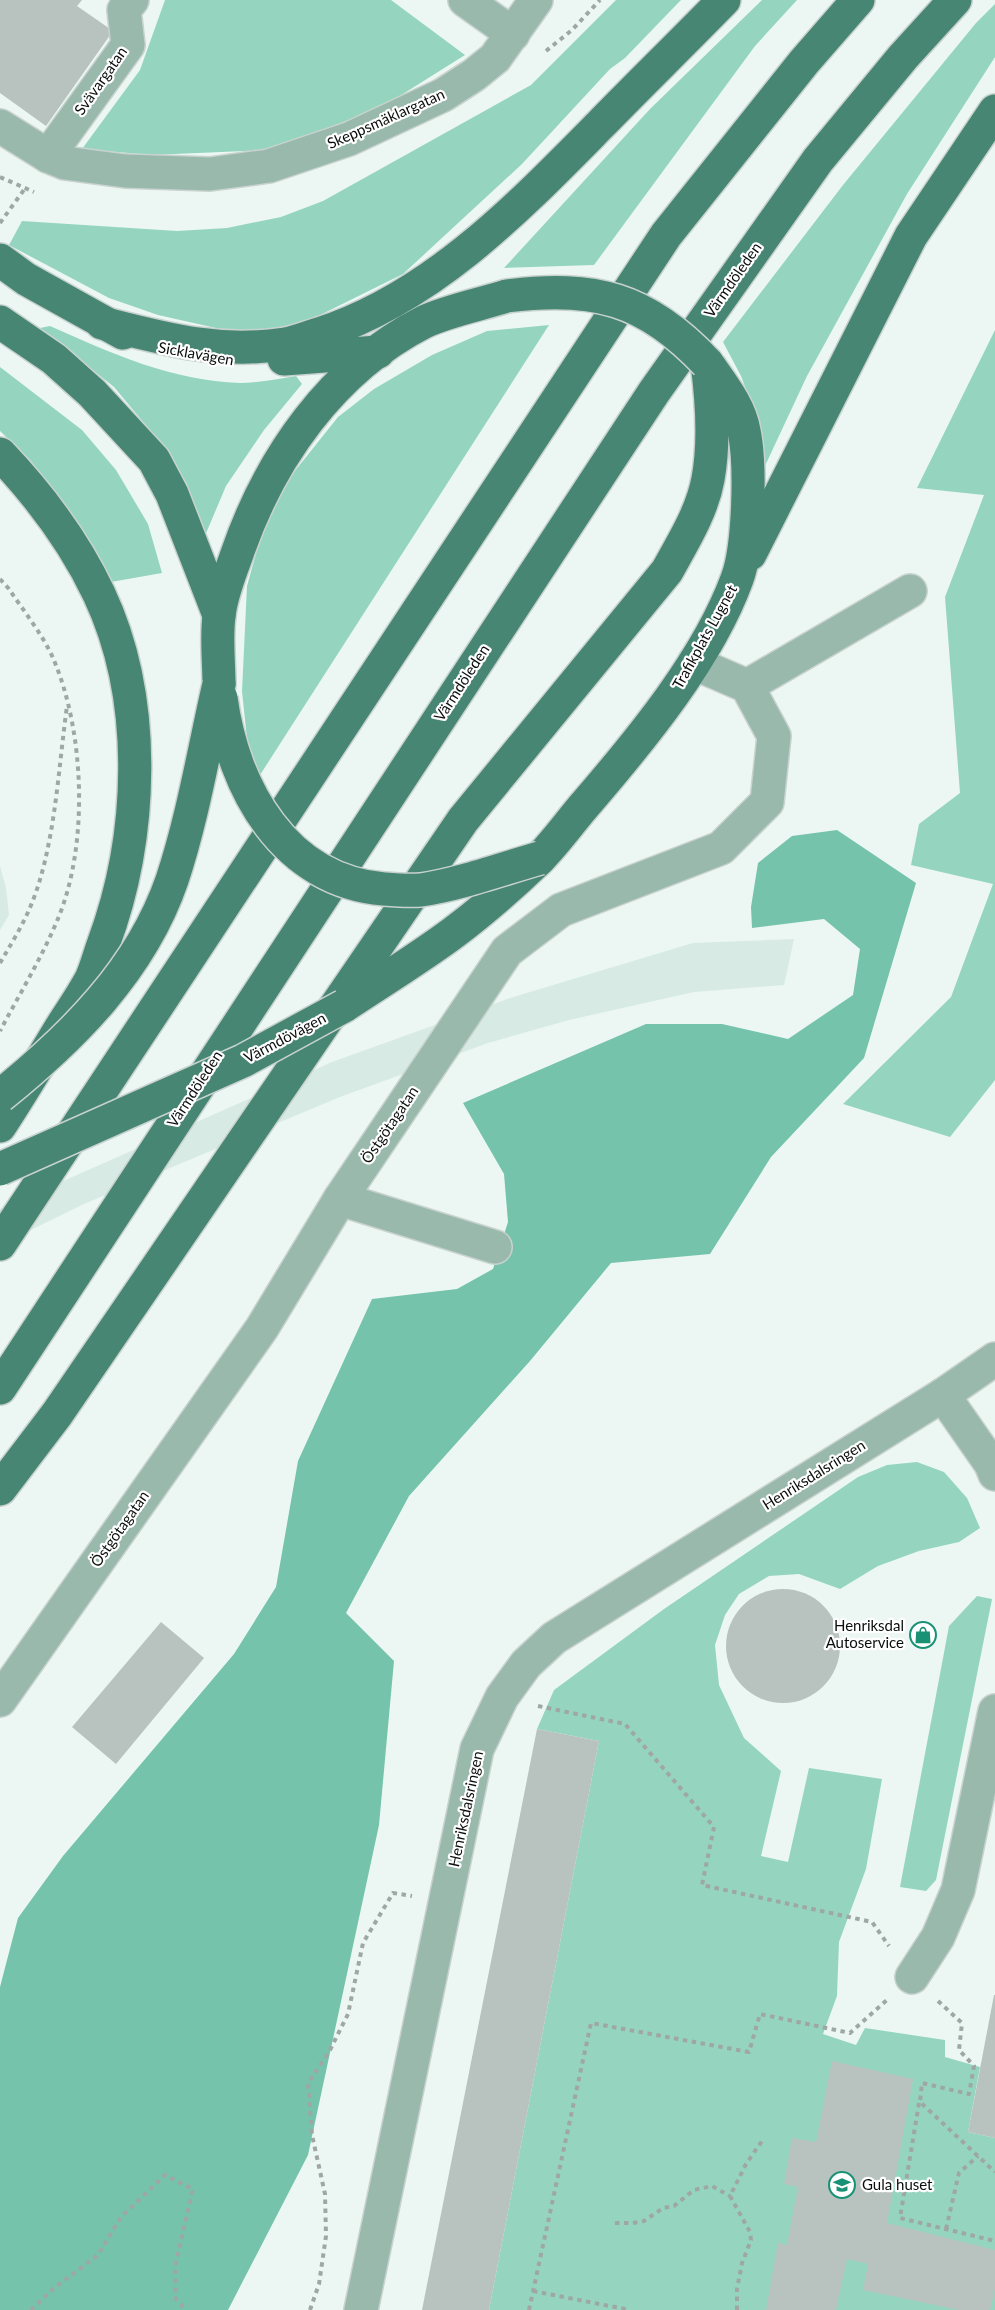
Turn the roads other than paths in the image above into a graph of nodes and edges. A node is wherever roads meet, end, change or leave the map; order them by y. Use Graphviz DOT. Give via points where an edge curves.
graph roads {
  1 [pos="132,0"];
  2 [pos="465,0"];
  3 [pos="536,0"];
  4 [pos="724,0"];
  5 [pos="858,0"];
  6 [pos="955,0"];
  7 [pos="513,34"];
  8 [pos="995,111"];
  9 [pos="0,126"];
  10 [pos="48,156"];
  11 [pos="550,175"];
  12 [pos="0,260"];
  13 [pos="427,321"];
  14 [pos="0,322"];
  15 [pos="102,322"];
  16 [pos="378,352"];
  17 [pos="707,363"];
  18 [pos="0,454"];
  19 [pos="738,577"];
  20 [pos="910,591"];
  21 [pos="219,615"];
  22 [pos="694,663"];
  23 [pos="219,684"];
  24 [pos="747,686"];
  25 [pos="540,858"];
  26 [pos="0,1096"];
  27 [pos="0,1126"];
  28 [pos="0,1169"];
  29 [pos="340,1199"];
  30 [pos="0,1245"];
  31 [pos="495,1246"];
  32 [pos="995,1359"];
  33 [pos="0,1388"];
  34 [pos="943,1395"];
  35 [pos="995,1474"];
  36 [pos="0,1489"];
  37 [pos="0,1700"];
  38 [pos="995,1711"];
  39 [pos="912,1977"];
  40 [pos="361,2310"];
  1 -- 10 [label="street, Svävargatan" via="124,10 128,45"];
  2 -- 7 [label="street"];
  3 -- 7 [label="street, Skeppsmäklargatan"];
  4 -- 11 [label="main road"];
  5 -- 30 [label="main road" via="666,235"];
  6 -- 33 [label="main road, Värmdöleden" via="818,160 654,392"];
  7 -- 10 [label="street, Skeppsmäklargatan" via="495,58 443,95 349,140 269,166 210,174 125,171 65,163"];
  8 -- 19 [label="main road" via="911,236"];
  9 -- 10 [label="street, Skeppsmäklargatan"];
  11 -- 13 [label="main road"];
  11 -- 15 [label="main road" via="430,278 387,306 341,327 286,344 236,348 181,343"];
  12 -- 15 [label="main road, Sicklavägen"];
  13 -- 16 [label="main road, Trafikplats Lugnet"];
  13 -- 17 [label="main road, Trafikplats Lugnet, bridge" via="507,296 584,293 608,298 653,317"];
  14 -- 21 [label="main road" via="54,359 92,393 154,460 172,494"];
  15 -- 16 [label="main road, Sicklavägen" via="154,347 245,363"];
  16 -- 21 [label="main road, Trafikplats Lugnet" via="327,397 275,468 249,519"];
  17 -- 19 [label="main road, Trafikplats Lugnet" via="727,390 744,429 746,528"];
  17 -- 36 [label="main road" via="711,400 708,479 691,527 667,571 463,819 57,1414"];
  18 -- 27 [label="main road" via="61,526 100,596 125,674 133,730 135,800 127,862 113,918 91,979"];
  19 -- 22 [label="main road, Trafikplats Lugnet"];
  20 -- 24 [label="street"];
  21 -- 23 [label="main road, Trafikplats Lugnet"];
  22 -- 24 [label="street"];
  22 -- 25 [label="main road, Trafikplats Lugnet" via="617,768"];
  23 -- 25 [label="main road, Trafikplats Lugnet, bridge" via="231,749 258,809 289,846 320,869 355,885 419,890"];
  23 -- 26 [label="main road, bridge" via="184,837 154,921 132,960 106,994 66,1039"];
  24 -- 29 [label="street, Östgötagatan" via="774,736 767,802 720,848 561,910 507,951"];
  25 -- 28 [label="main road, Värmdövägen, bridge" via="454,932 344,1006 243,1061"];
  29 -- 31 [label="street"];
  29 -- 37 [label="street, Östgötagatan" via="262,1328"];
  32 -- 34 [label="street, Henriksdalsringen"];
  34 -- 35 [label="street"];
  34 -- 40 [label="street, Henriksdalsringen" via="554,1638 526,1664 502,1697 477,1749"];
  38 -- 39 [label="street" via="958,1890 938,1937"];
}
